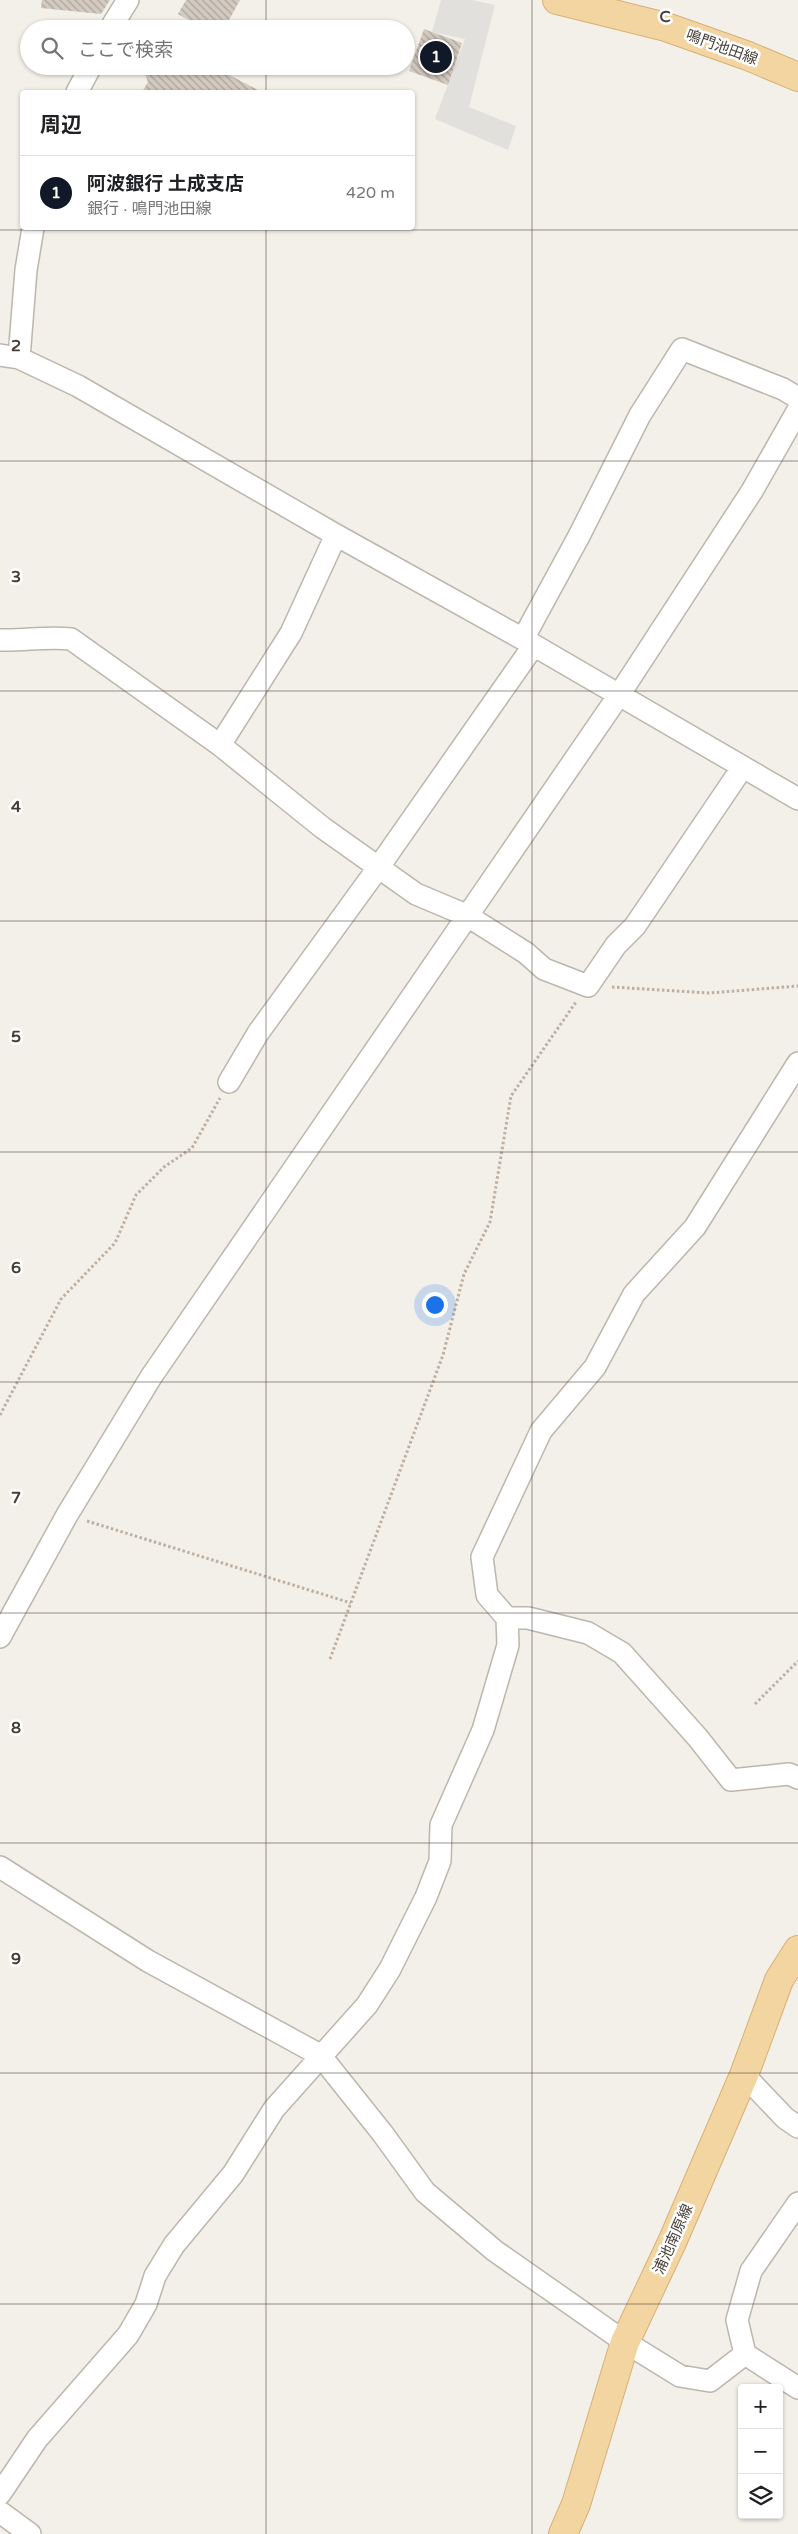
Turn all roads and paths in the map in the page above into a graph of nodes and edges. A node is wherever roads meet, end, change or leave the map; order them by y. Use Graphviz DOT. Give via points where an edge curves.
graph roads {
  1 [pos="128,0"];
  2 [pos="557,0"];
  3 [pos="116,20"];
  4 [pos="86,75"];
  5 [pos="798,77"];
  6 [pos="78,90"];
  7 [pos="33,230"];
  8 [pos="9,357"];
  9 [pos="798,398"];
  10 [pos="798,410"];
  11 [pos="336,535"];
  12 [pos="0,640"];
  13 [pos="528,642"];
  14 [pos="619,695"];
  15 [pos="220,745"];
  16 [pos="742,768"];
  17 [pos="798,799"];
  18 [pos="378,868"];
  19 [pos="466,915"];
  20 [pos="588,986"];
  21 [pos="798,986"];
  22 [pos="798,1062"];
  23 [pos="229,1082"];
  24 [pos="0,1415"];
  25 [pos="67,1515"];
  26 [pos="351,1603"];
  27 [pos="507,1618"];
  28 [pos="0,1637"];
  29 [pos="330,1658"];
  30 [pos="798,1661"];
  31 [pos="755,1704"];
  32 [pos="798,1778"];
  33 [pos="0,1867"];
  34 [pos="798,1950"];
  35 [pos="320,2055"];
  36 [pos="744,2076"];
  37 [pos="798,2127"];
  38 [pos="798,2203"];
  39 [pos="625,2342"];
  40 [pos="745,2354"];
  41 [pos="798,2388"];
  42 [pos="0,2494"];
  43 [pos="0,2512"];
  44 [pos="30,2534"];
  45 [pos="563,2534"];
  1 -- 3 [label="street"];
  2 -- 5 [label="main road, 鳴門池田線" via="666,26"];
  4 -- 6 [label="street"];
  7 -- 8 [label="street"];
  8 -- 11 [label="street" via="78,386"];
  9 -- 13 [label="street" via="682,349 640,415"];
  10 -- 14 [label="street" via="752,491"];
  11 -- 13 [label="street"];
  11 -- 15 [label="street" via="291,633"];
  12 -- 15 [label="street" via="71,639"];
  13 -- 14 [label="street"];
  13 -- 18 [label="street"];
  14 -- 16 [label="street"];
  14 -- 19 [label="street"];
  15 -- 18 [label="street"];
  16 -- 17 [label="street"];
  16 -- 20 [label="street" via="636,926 616,945"];
  18 -- 19 [label="street" via="416,894"];
  18 -- 23 [label="street" via="258,1033"];
  19 -- 20 [label="street" via="544,969"];
  19 -- 25 [label="street" via="151,1377"];
  20 -- 21 [label="path" via="709,993"];
  20 -- 26 [label="path" via="511,1096 490,1222 464,1274 443,1355"];
  22 -- 27 [label="street" via="695,1227 634,1294 595,1367 541,1431 482,1557 488,1595"];
  23 -- 24 [label="path" via="192,1148 164,1167 136,1195 115,1243 61,1299"];
  25 -- 26 [label="path"];
  25 -- 28 [label="street"];
  26 -- 29 [label="path"];
  27 -- 32 [label="street" via="528,1618 588,1633 622,1653 731,1780 789,1774"];
  27 -- 35 [label="street" via="508,1645 483,1730 441,1825 440,1861 426,1897 390,1969 367,2006"];
  30 -- 31 [label="path"];
  33 -- 35 [label="street" via="148,1961"];
  34 -- 36 [label="main road, 浦池南原線" via="779,1980"];
  35 -- 39 [label="street" via="425,2192 495,2251"];
  35 -- 42 [label="street" via="274,2109 233,2174 174,2245 155,2276 146,2304 128,2335 37,2440"];
  36 -- 37 [label="street"];
  36 -- 39 [label="main road, 浦池南原線"];
  38 -- 40 [label="street" via="751,2271 737,2320"];
  39 -- 40 [label="street" via="680,2376 710,2381"];
  39 -- 45 [label="main road, 浦池南原線" via="576,2504"];
  40 -- 41 [label="street"];
  43 -- 44 [label="street"];
}
